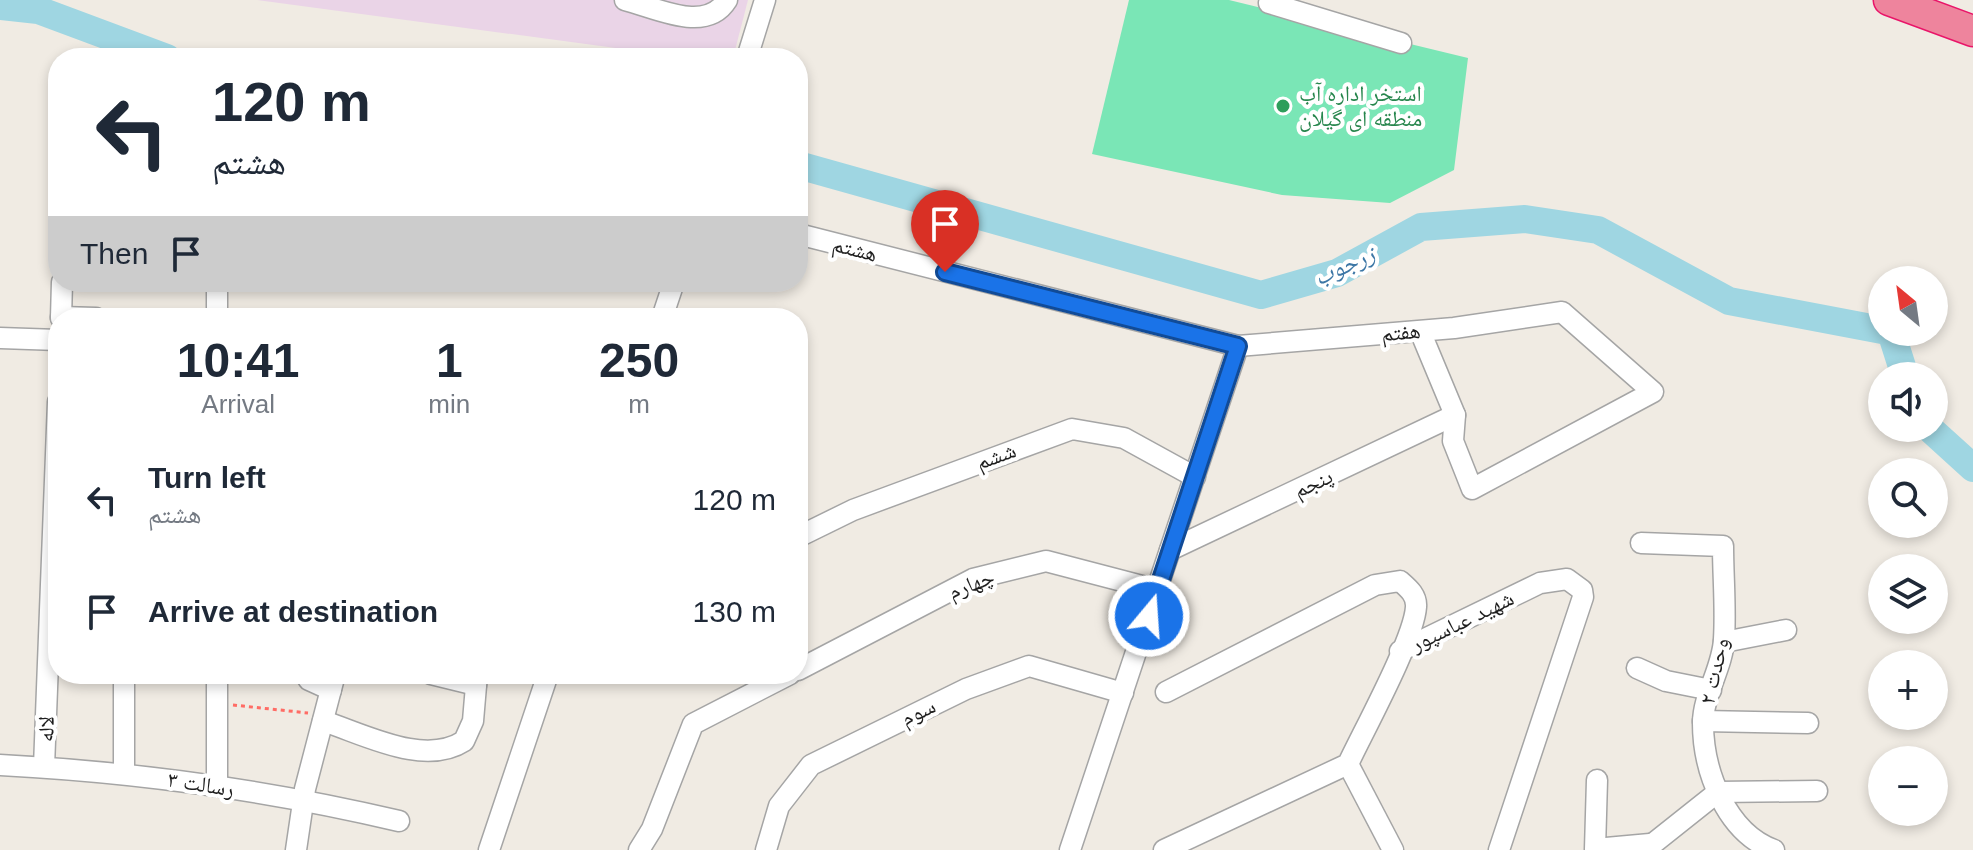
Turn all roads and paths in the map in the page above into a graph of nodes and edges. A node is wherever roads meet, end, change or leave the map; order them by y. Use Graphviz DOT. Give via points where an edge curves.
graph roads {
  1 [pos="625,0"];
  2 [pos="727,0"];
  3 [pos="765,0"];
  4 [pos="1270,0"];
  5 [pos="1890,0"];
  6 [pos="1973,31"];
  7 [pos="1401,43"];
  8 [pos="750,48"];
  9 [pos="808,237"];
  10 [pos="1420,331"];
  11 [pos="0,338"];
  12 [pos="48,340"];
  13 [pos="1238,346"];
  14 [pos="1455,415"];
  15 [pos="1195,477"];
  16 [pos="808,532"];
  17 [pos="1641,543"];
  18 [pos="1170,550"];
  19 [pos="1157,590"];
  20 [pos="1786,630"];
  21 [pos="1724,642"];
  22 [pos="1400,651"];
  23 [pos="808,665"];
  24 [pos="1637,668"];
  25 [pos="48,676"];
  26 [pos="124,684"];
  27 [pos="217,684"];
  28 [pos="332,684"];
  29 [pos="476,684"];
  30 [pos="545,684"];
  31 [pos="771,684"];
  32 [pos="1711,690"];
  33 [pos="1166,692"];
  34 [pos="1123,693"];
  35 [pos="217,705"];
  36 [pos="323,721"];
  37 [pos="1703,721"];
  38 [pos="1808,723"];
  39 [pos="1348,764"];
  40 [pos="0,765"];
  41 [pos="44,767"];
  42 [pos="124,774"];
  43 [pos="1597,780"];
  44 [pos="217,786"];
  45 [pos="1817,791"];
  46 [pos="1718,792"];
  47 [pos="303,799"];
  48 [pos="399,821"];
  49 [pos="1648,847"];
  50 [pos="296,850"];
  51 [pos="489,850"];
  52 [pos="639,850"];
  53 [pos="766,850"];
  54 [pos="1070,850"];
  55 [pos="1164,850"];
  56 [pos="1393,850"];
  57 [pos="1499,850"];
  58 [pos="1774,850"];
  1 -- 2 [label="street" via="699,19 721,11"];
  3 -- 8 [label="street"];
  4 -- 7 [label="street"];
  5 -- 6 [label="highway"];
  9 -- 13 [label="street, هشتم"];
  10 -- 13 [label="street, هفتم"];
  10 -- 14 [label="street"];
  10 -- 14 [label="street, هفتم" via="1562,312 1653,392 1472,489 1453,441"];
  11 -- 12 [label="street"];
  13 -- 15 [label="street"];
  14 -- 18 [label="street, پنجم"];
  15 -- 16 [label="street, ششم" via="1124,438 1072,429 853,510"];
  15 -- 18 [label="street"];
  17 -- 21 [label="street, وحدت ۲" via="1723,546"];
  18 -- 19 [label="street"];
  19 -- 23 [label="street, چهارم" via="1046,561 973,579"];
  19 -- 34 [label="street"];
  20 -- 21 [label="street"];
  21 -- 32 [label="street, وحدت ۲"];
  22 -- 33 [label="street, شهید عباسپور" via="1415,599 1400,581 1387,580"];
  22 -- 39 [label="street"];
  22 -- 57 [label="street, شهید عباسپور" via="1540,583 1567,579 1582,590"];
  24 -- 32 [label="street" via="1666,681"];
  25 -- 41 [label="street, لاله"];
  26 -- 42 [label="street"];
  27 -- 35 [label="street"];
  28 -- 36 [label="street"];
  29 -- 36 [label="street" via="473,721 464,741 455,746 422,751"];
  30 -- 51 [label="street"];
  31 -- 52 [label="street" via="693,724"];
  32 -- 37 [label="street, وحدت ۲"];
  34 -- 53 [label="street, سوم" via="1029,666 966,689 811,765 779,806"];
  34 -- 54 [label="street"];
  35 -- 36 [label="path" via="303,709"];
  35 -- 44 [label="street"];
  36 -- 47 [label="street"];
  37 -- 38 [label="street"];
  37 -- 46 [label="street, وحدت ۲"];
  39 -- 55 [label="street"];
  39 -- 56 [label="street"];
  40 -- 41 [label="street, رسالت ۳"];
  41 -- 42 [label="street, رسالت ۳"];
  42 -- 44 [label="street, رسالت ۳"];
  43 -- 49 [label="street" via="1595,849"];
  44 -- 47 [label="street, رسالت ۳"];
  45 -- 46 [label="street"];
  46 -- 49 [label="street"];
  46 -- 58 [label="street, وحدت ۲" via="1753,842"];
  47 -- 48 [label="street, رسالت ۳"];
  47 -- 50 [label="street"];
}
